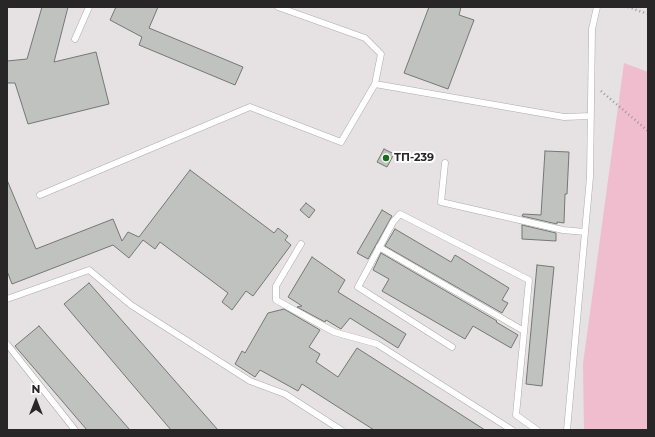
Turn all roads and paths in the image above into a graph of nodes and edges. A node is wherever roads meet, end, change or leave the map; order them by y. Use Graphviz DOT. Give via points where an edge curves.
graph roads {
  1 [pos="89,7"];
  2 [pos="278,7"];
  3 [pos="597,7"];
  4 [pos="628,7"];
  5 [pos="648,14"];
  6 [pos="75,39"];
  7 [pos="591,83"];
  8 [pos="375,84"];
  9 [pos="591,116"];
  10 [pos="648,131"];
  11 [pos="445,163"];
  12 [pos="40,195"];
  13 [pos="585,232"];
  14 [pos="301,244"];
  15 [pos="379,247"];
  16 [pos="7,299"];
  17 [pos="524,332"];
  18 [pos="7,344"];
  19 [pos="452,347"];
  20 [pos="337,429"];
  21 [pos="75,430"];
  22 [pos="512,430"];
  23 [pos="537,430"];
  24 [pos="567,430"];
  1 -- 6 [label="lane"];
  2 -- 8 [label="lane" via="365,38 381,54"];
  3 -- 7 [label="lane" via="592,29"];
  4 -- 5 [label="path"];
  7 -- 9 [label="lane"];
  7 -- 10 [label="path"];
  8 -- 9 [label="lane" via="564,117"];
  8 -- 12 [label="lane" via="341,142 250,107"];
  9 -- 13 [label="lane" via="590,177"];
  11 -- 13 [label="lane" via="441,202 563,230"];
  13 -- 24 [label="lane"];
  14 -- 22 [label="lane" via="276,286 276,300 334,332 377,344"];
  15 -- 17 [label="lane"];
  15 -- 17 [label="lane" via="400,214 529,280"];
  15 -- 19 [label="lane" via="358,287"];
  16 -- 20 [label="lane" via="89,270 131,305 250,381 285,394"];
  17 -- 23 [label="lane" via="516,415"];
  18 -- 21 [label="lane"];
}
